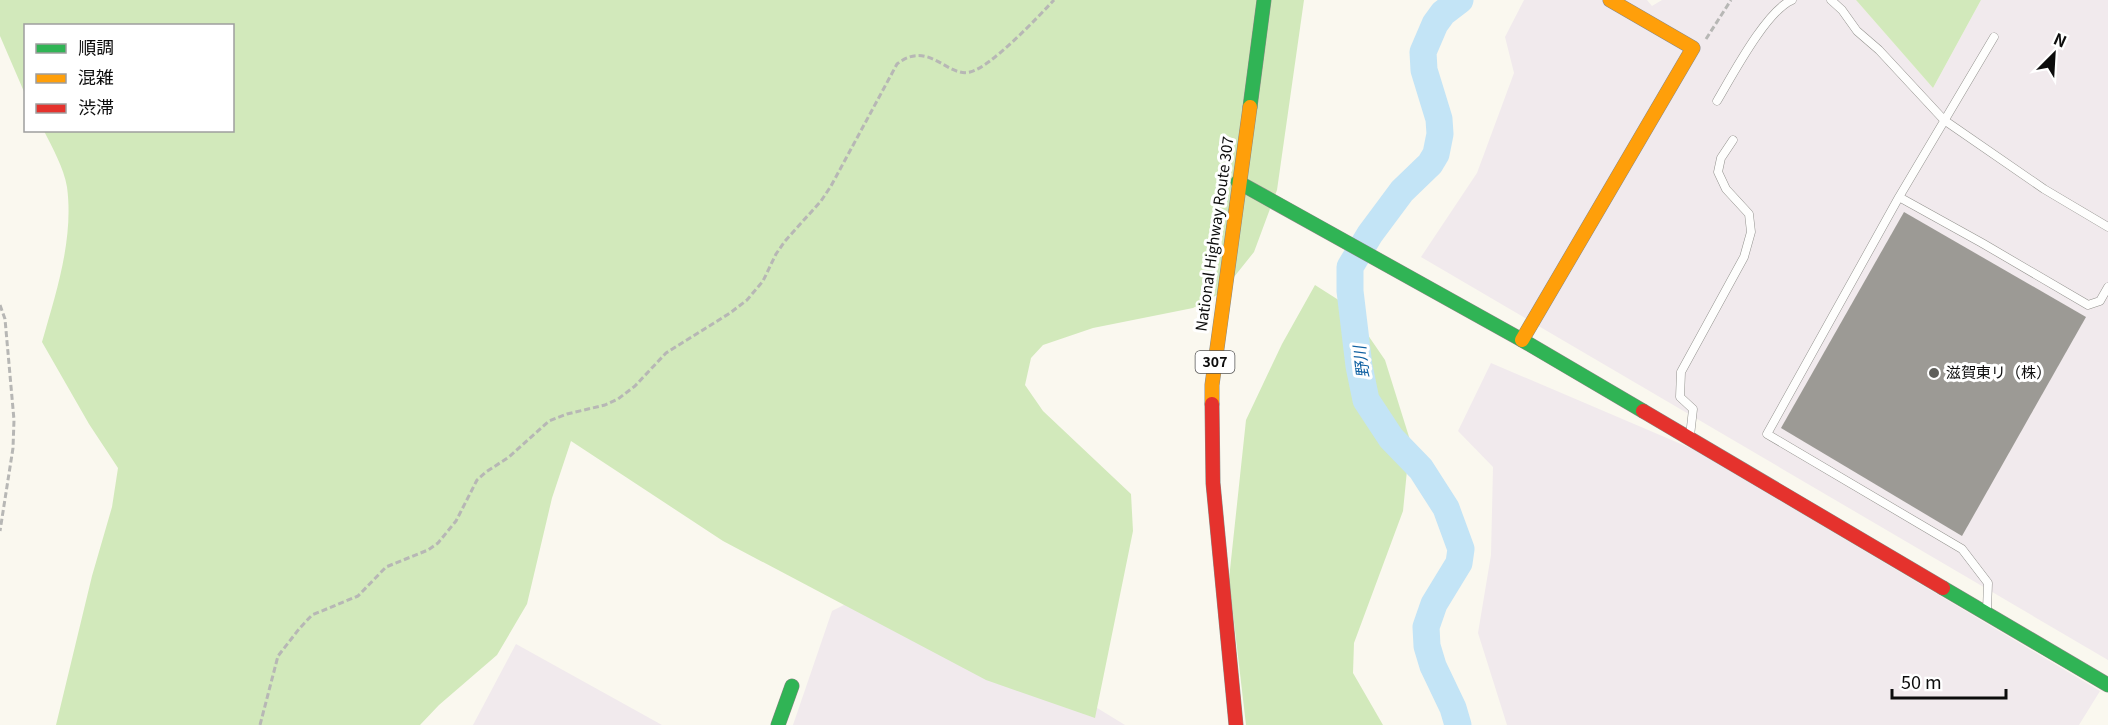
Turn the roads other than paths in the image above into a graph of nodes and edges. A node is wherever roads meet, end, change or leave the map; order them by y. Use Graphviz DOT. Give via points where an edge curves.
graph roads {
  1 [pos="1264,0"];
  2 [pos="1610,0"];
  3 [pos="1792,0"];
  4 [pos="1831,0"];
  5 [pos="1994,37"];
  6 [pos="1717,101"];
  7 [pos="1944,120"];
  8 [pos="1733,140"];
  9 [pos="1238,182"];
  10 [pos="1899,197"];
  11 [pos="2108,227"];
  12 [pos="2108,287"];
  13 [pos="1522,340"];
  14 [pos="1689,439"];
  15 [pos="1986,615"];
  16 [pos="2108,685"];
  17 [pos="792,686"];
  18 [pos="778,725"];
  19 [pos="1236,725"];
  1 -- 9 [label="main road, National Highway Route 307 / 307"];
  2 -- 13 [label="main road" via="1693,48"];
  3 -- 6 [label="lane" via="1765,24"];
  4 -- 7 [label="lane"];
  5 -- 7 [label="lane"];
  7 -- 10 [label="lane"];
  7 -- 11 [label="lane" via="2044,189"];
  8 -- 14 [label="lane" via="1721,158 1718,172 1726,189 1749,214 1751,232 1744,257 1681,372 1680,397 1693,409"];
  9 -- 13 [label="main road"];
  9 -- 19 [label="main road, National Highway Route 307 / 307" via="1212,385 1213,483"];
  10 -- 12 [label="lane" via="2088,305 2100,302"];
  10 -- 15 [label="lane" via="1767,434 1962,549 1988,583"];
  13 -- 14 [label="main road"];
  14 -- 15 [label="main road"];
  15 -- 16 [label="main road"];
  17 -- 18 [label="main road"];
}
